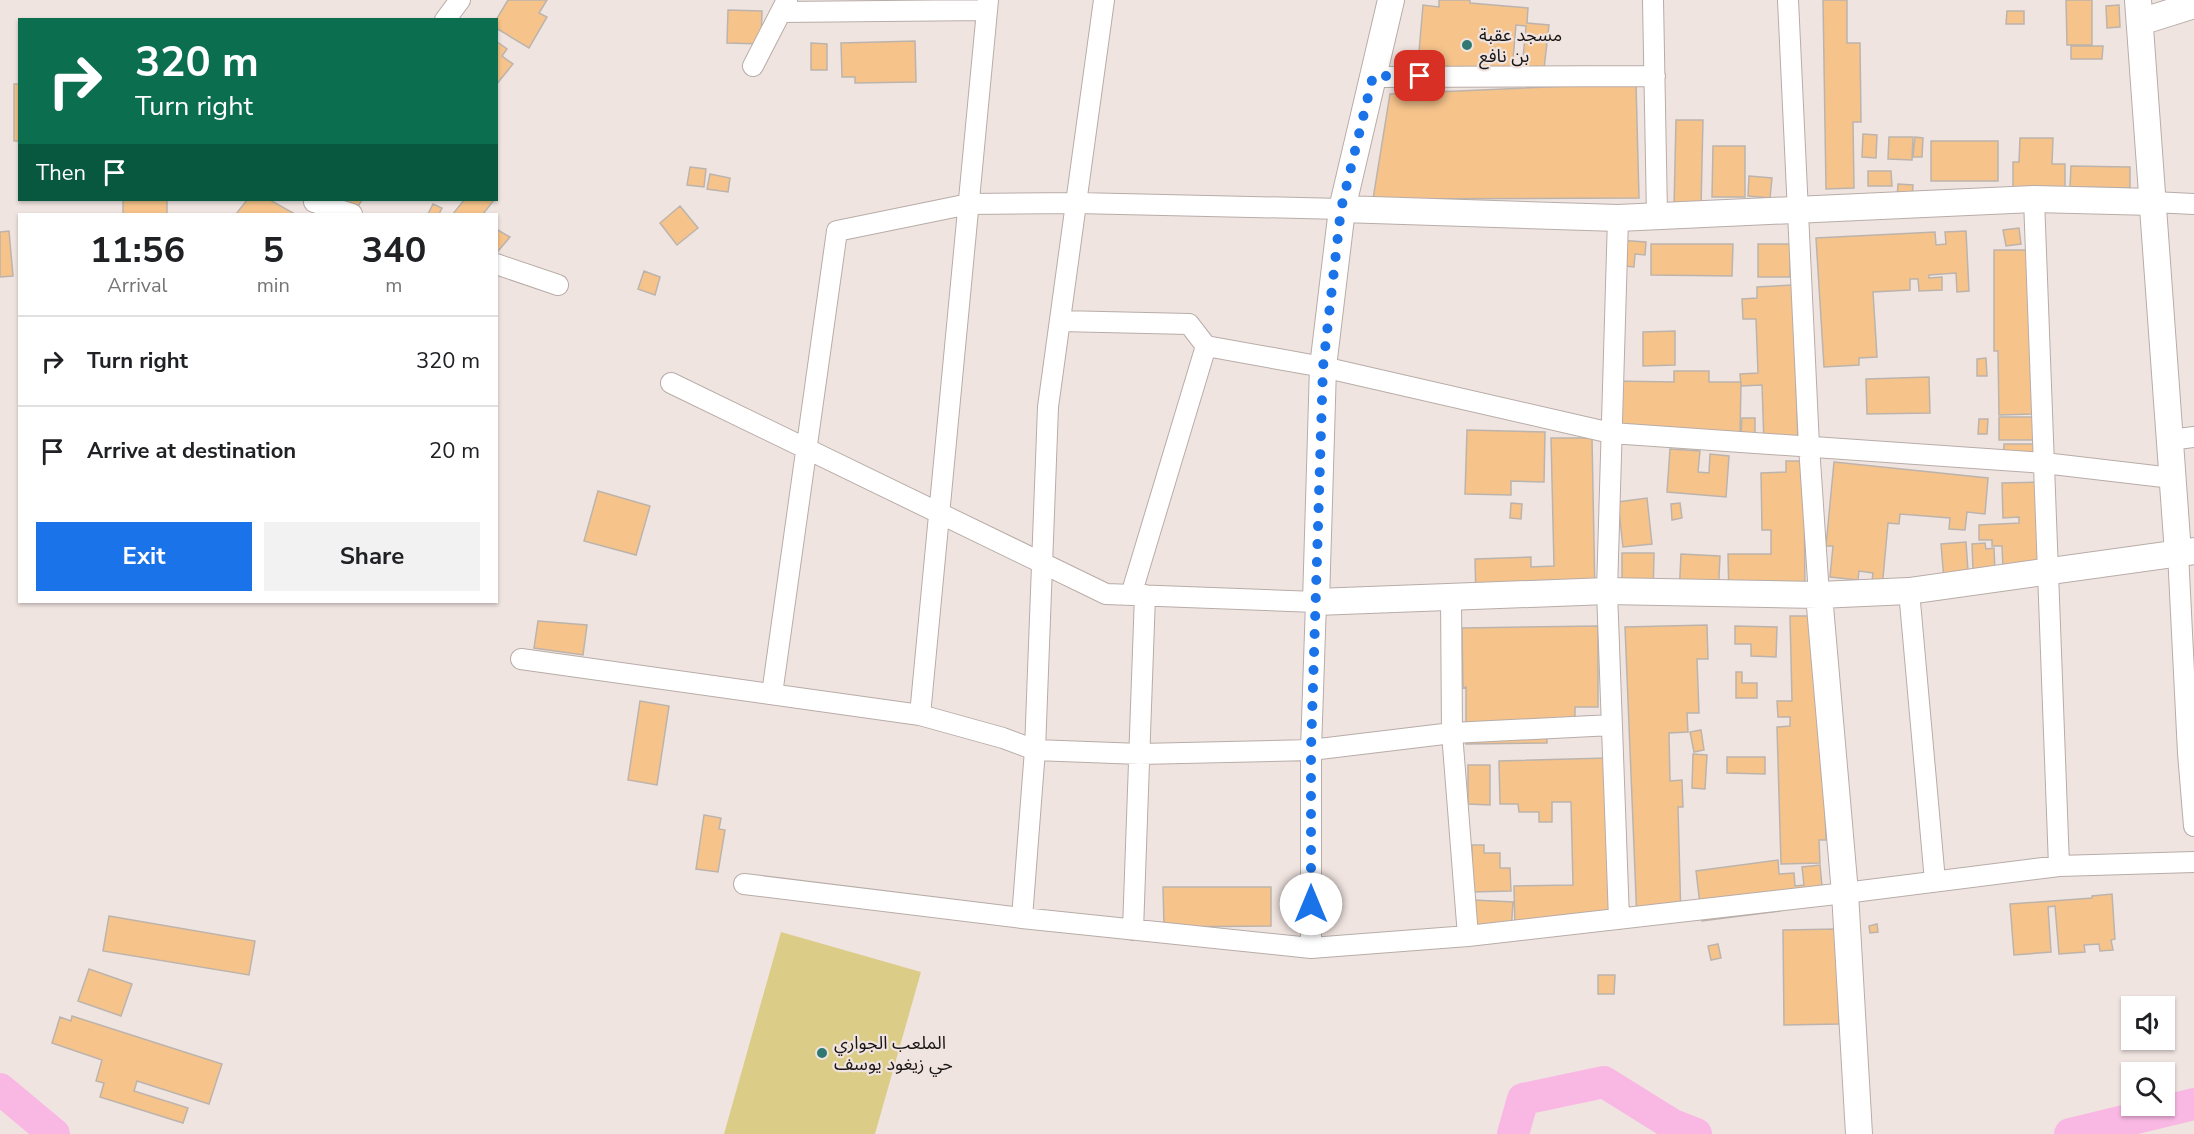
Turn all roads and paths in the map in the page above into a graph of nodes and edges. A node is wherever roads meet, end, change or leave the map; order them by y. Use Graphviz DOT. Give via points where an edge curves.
graph roads {
  1 [pos="460,0"];
  2 [pos="1104,0"];
  3 [pos="1391,0"];
  4 [pos="1653,0"];
  5 [pos="1788,0"];
  6 [pos="988,5"];
  7 [pos="2194,5"];
  8 [pos="784,6"];
  9 [pos="2139,11"];
  10 [pos="446,18"];
  11 [pos="753,66"];
  12 [pos="1373,76"];
  13 [pos="1655,76"];
  14 [pos="2034,199"];
  15 [pos="2153,202"];
  16 [pos="969,204"];
  17 [pos="1077,204"];
  18 [pos="2194,204"];
  19 [pos="313,205"];
  20 [pos="1341,209"];
  21 [pos="1798,211"];
  22 [pos="348,213"];
  23 [pos="1657,215"];
  24 [pos="1618,218"];
  25 [pos="498,265"];
  26 [pos="558,285"];
  27 [pos="1060,321"];
  28 [pos="1206,346"];
  29 [pos="1323,367"];
  30 [pos="671,383"];
  31 [pos="1611,433"];
  32 [pos="2182,439"];
  33 [pos="1809,446"];
  34 [pos="807,449"];
  35 [pos="2044,463"];
  36 [pos="2172,478"];
  37 [pos="939,513"];
  38 [pos="2186,552"];
  39 [pos="1042,562"];
  40 [pos="2048,570"];
  41 [pos="1606,591"];
  42 [pos="1910,591"];
  43 [pos="1138,595"];
  44 [pos="1820,595"];
  45 [pos="1450,597"];
  46 [pos="1316,602"];
  47 [pos="521,659"];
  48 [pos="772,694"];
  49 [pos="920,715"];
  50 [pos="1612,725"];
  51 [pos="1452,733"];
  52 [pos="1035,750"];
  53 [pos="1311,750"];
  54 [pos="1140,754"];
  55 [pos="2193,791"];
  56 [pos="2194,826"];
  57 [pos="2194,862"];
  58 [pos="2059,866"];
  59 [pos="1935,882"];
  60 [pos="744,884"];
  61 [pos="1845,893"];
  62 [pos="1022,918"];
  63 [pos="1619,919"];
  64 [pos="1133,930"];
  65 [pos="1468,936"];
  66 [pos="1311,948"];
  67 [pos="1859,1133"];
  1 -- 10 [label="street"];
  2 -- 17 [label="street"];
  3 -- 12 [label="street"];
  4 -- 13 [label="street"];
  5 -- 21 [label="street"];
  6 -- 8 [label="street"];
  6 -- 16 [label="street"];
  7 -- 9 [label="street"];
  8 -- 11 [label="street"];
  9 -- 15 [label="street"];
  12 -- 13 [label="street"];
  12 -- 20 [label="street"];
  13 -- 23 [label="street"];
  14 -- 15 [label="street"];
  14 -- 21 [label="street"];
  14 -- 35 [label="street"];
  15 -- 18 [label="street"];
  15 -- 32 [label="street"];
  16 -- 17 [label="street"];
  16 -- 34 [label="street" via="837,231"];
  16 -- 37 [label="street"];
  17 -- 20 [label="street"];
  17 -- 27 [label="street"];
  19 -- 22 [label="street"];
  20 -- 24 [label="street"];
  20 -- 29 [label="street"];
  21 -- 23 [label="street"];
  21 -- 33 [label="street"];
  23 -- 24 [label="street"];
  24 -- 31 [label="street"];
  25 -- 26 [label="street"];
  27 -- 28 [label="street" via="1189,324"];
  27 -- 39 [label="street" via="1048,407"];
  28 -- 29 [label="street"];
  28 -- 43 [label="street"];
  29 -- 31 [label="street"];
  29 -- 46 [label="street"];
  30 -- 34 [label="street"];
  31 -- 33 [label="street"];
  31 -- 41 [label="street"];
  32 -- 36 [label="street"];
  33 -- 35 [label="street"];
  33 -- 44 [label="street"];
  34 -- 37 [label="street"];
  34 -- 48 [label="street"];
  35 -- 36 [label="street"];
  35 -- 40 [label="street"];
  36 -- 38 [label="street"];
  37 -- 39 [label="street"];
  37 -- 49 [label="street"];
  38 -- 40 [label="street"];
  38 -- 55 [label="street"];
  39 -- 43 [label="street" via="1106,594"];
  39 -- 52 [label="street"];
  40 -- 42 [label="street"];
  40 -- 58 [label="street"];
  41 -- 44 [label="street"];
  41 -- 45 [label="street"];
  41 -- 50 [label="street"];
  42 -- 44 [label="street"];
  42 -- 59 [label="street"];
  43 -- 46 [label="street"];
  43 -- 54 [label="street"];
  44 -- 61 [label="street"];
  45 -- 46 [label="street"];
  45 -- 51 [label="street"];
  46 -- 53 [label="street"];
  47 -- 48 [label="street"];
  48 -- 49 [label="street"];
  49 -- 52 [label="street"];
  50 -- 51 [label="street"];
  50 -- 63 [label="street"];
  51 -- 53 [label="street"];
  51 -- 65 [label="street"];
  52 -- 54 [label="street"];
  52 -- 62 [label="street"];
  53 -- 54 [label="street"];
  53 -- 66 [label="street"];
  54 -- 64 [label="street"];
  55 -- 56 [label="street"];
  57 -- 58 [label="street"];
  58 -- 59 [label="street"];
  59 -- 61 [label="street"];
  60 -- 62 [label="street"];
  61 -- 63 [label="street"];
  61 -- 67 [label="street"];
  62 -- 64 [label="street"];
  63 -- 65 [label="street"];
  64 -- 66 [label="street"];
  65 -- 66 [label="street"];
}
